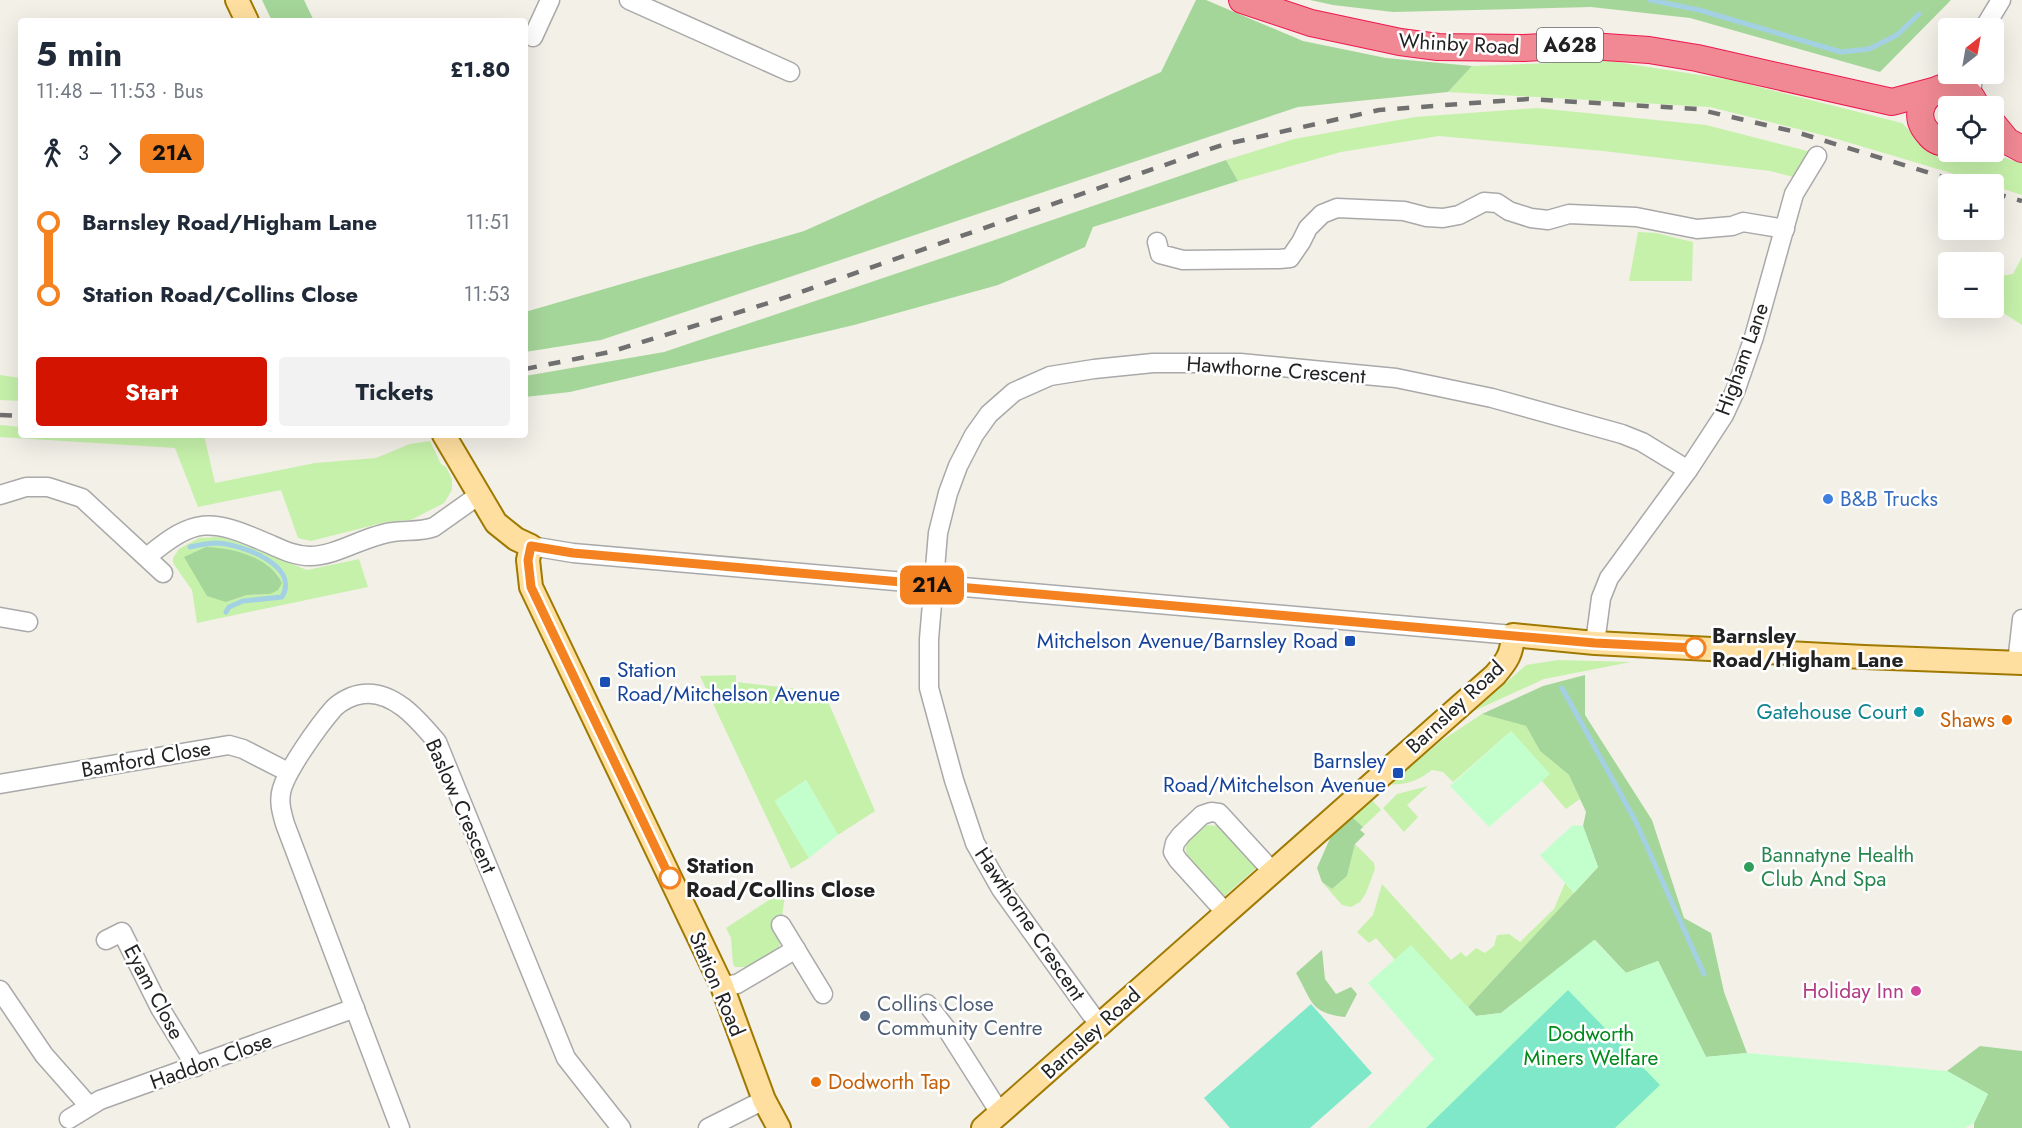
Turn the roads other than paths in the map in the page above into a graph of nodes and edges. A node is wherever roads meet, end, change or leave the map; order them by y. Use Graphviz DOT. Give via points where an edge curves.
graph roads {
  1 [pos="237,0"];
  2 [pos="550,0"];
  3 [pos="629,0"];
  4 [pos="1242,0"];
  5 [pos="2001,0"];
  6 [pos="246,18"];
  7 [pos="1990,18"];
  8 [pos="533,37"];
  9 [pos="790,72"];
  10 [pos="1942,84"];
  11 [pos="1973,96"];
  12 [pos="1892,102"];
  13 [pos="1938,138"];
  14 [pos="1938,138"];
  15 [pos="1817,156"];
  16 [pos="1785,229"];
  17 [pos="1157,242"];
  18 [pos="446,438"];
  19 [pos="1688,470"];
  20 [pos="0,495"];
  21 [pos="479,495"];
  22 [pos="531,546"];
  23 [pos="147,557"];
  24 [pos="163,573"];
  25 [pos="933,585"];
  26 [pos="0,618"];
  27 [pos="2022,619"];
  28 [pos="28,622"];
  29 [pos="1513,635"];
  30 [pos="1595,643"];
  31 [pos="2019,663"];
  32 [pos="288,772"];
  33 [pos="0,784"];
  34 [pos="1273,872"];
  35 [pos="1226,913"];
  36 [pos="781,925"];
  37 [pos="106,940"];
  38 [pos="796,949"];
  39 [pos="722,986"];
  40 [pos="0,990"];
  41 [pos="823,994"];
  42 [pos="927,1004"];
  43 [pos="355,1008"];
  44 [pos="1101,1024"];
  45 [pos="196,1066"];
  46 [pos="764,1100"];
  47 [pos="89,1106"];
  48 [pos="1000,1113"];
  49 [pos="69,1119"];
  50 [pos="400,1128"];
  51 [pos="621,1128"];
  52 [pos="708,1128"];
  53 [pos="779,1128"];
  54 [pos="983,1128"];
  1 -- 6 [label="main road"];
  2 -- 8 [label="street"];
  3 -- 9 [label="street"];
  4 -- 12 [label="highway, Whinby Road / A628" via="1311,23 1400,42 1438,47 1575,45 1649,50"];
  5 -- 7 [label="street"];
  10 -- 11 [label="highway, Whinby Road / A628"];
  10 -- 12 [label="highway, Whinby Road / A628"];
  10 -- 13 [label="highway, Whinby Road / A628" via="1927,97 1921,112 1924,129"];
  12 -- 14 [label="highway, Whinby Road / A628"];
  15 -- 16 [label="street, Higham Lane" via="1794,194"];
  16 -- 17 [label="street" via="1743,222 1697,229 1625,216 1569,214 1548,220 1484,202 1460,215 1443,218 1404,211 1337,208 1322,214 1308,228 1290,258 1183,260 1160,254"];
  16 -- 19 [label="street, Higham Lane" via="1736,388 1724,415"];
  18 -- 21 [label="main road"];
  19 -- 25 [label="street, Hawthorne Crescent" via="1622,434 1492,398 1395,378 1240,363 1153,363 1094,369 1050,376 1014,392 989,414 958,466 948,493 938,533"];
  19 -- 30 [label="street, Higham Lane" via="1609,578 1601,598"];
  20 -- 23 [label="street" via="26,487 48,487 74,494"];
  21 -- 22 [label="main road" via="501,528"];
  21 -- 23 [label="street" via="426,530 378,535 313,556 297,555 225,526 206,525 179,532"];
  22 -- 25 [label="street"];
  22 -- 39 [label="main road, Station Road" via="531,587"];
  23 -- 24 [label="street"];
  25 -- 29 [label="street"];
  25 -- 44 [label="street, Hawthorne Crescent" via="929,688 975,843 1001,889"];
  26 -- 28 [label="street"];
  27 -- 31 [label="street"];
  29 -- 30 [label="main road, Barnsley Road"];
  29 -- 34 [label="main road, Barnsley Road" via="1512,650 1495,675"];
  30 -- 31 [label="main road, Barnsley Road"];
  32 -- 33 [label="street, Bamford Close" via="229,745"];
  32 -- 43 [label="street, Baslow Crescent" via="280,807"];
  32 -- 51 [label="street, Baslow Crescent" via="336,707 348,699 364,694 382,696 418,720 437,742 566,1058"];
  34 -- 35 [label="main road, Barnsley Road"];
  34 -- 35 [label="street" via="1219,813 1202,815 1175,843 1173,852"];
  35 -- 44 [label="main road, Barnsley Road"];
  36 -- 38 [label="street"];
  37 -- 45 [label="street, Eyam Close" via="122,932 160,1008"];
  38 -- 39 [label="street" via="737,984"];
  38 -- 41 [label="street"];
  39 -- 46 [label="main road, Station Road"];
  40 -- 47 [label="street" via="44,1055"];
  42 -- 48 [label="street" via="944,1040"];
  43 -- 45 [label="street, Haddon Close"];
  43 -- 50 [label="street, Baslow Crescent"];
  44 -- 48 [label="main road, Barnsley Road"];
  45 -- 47 [label="street, Haddon Close"];
  46 -- 52 [label="street"];
  46 -- 53 [label="main road, Station Road"];
  47 -- 49 [label="street, Haddon Close"];
  48 -- 54 [label="main road, Barnsley Road"];
}
